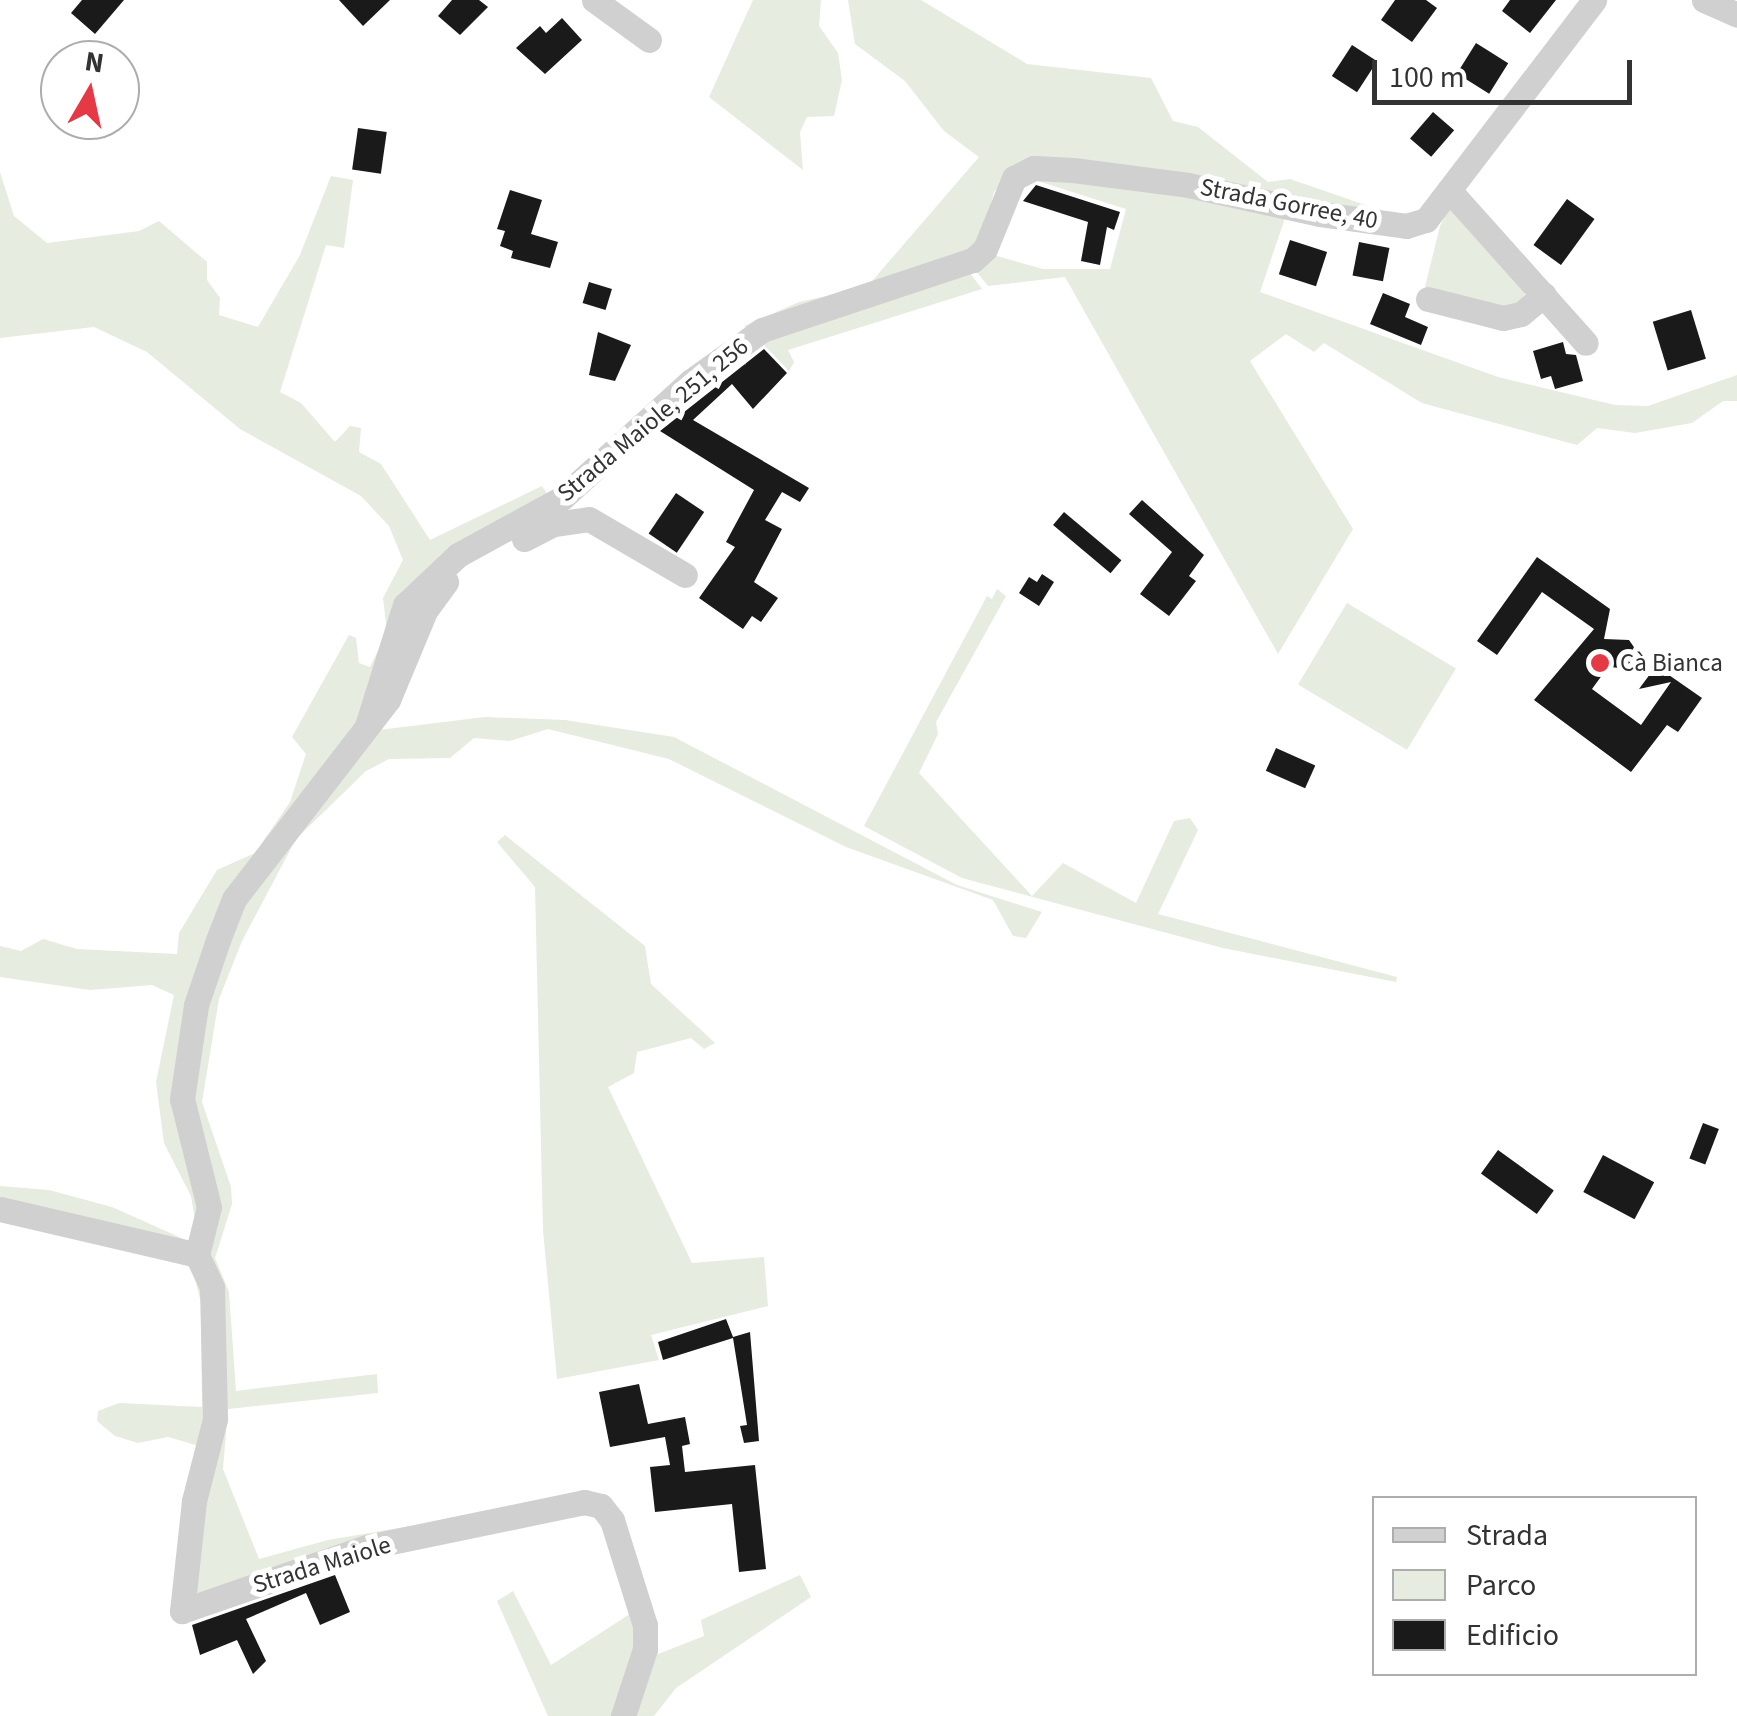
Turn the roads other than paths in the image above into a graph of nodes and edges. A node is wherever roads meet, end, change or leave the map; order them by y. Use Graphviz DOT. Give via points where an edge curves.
graph roads {
  1 [pos="594,0"];
  2 [pos="1594,0"];
  3 [pos="1704,0"];
  4 [pos="1737,15"];
  5 [pos="649,40"];
  6 [pos="1449,190"];
  7 [pos="984,249"];
  8 [pos="1544,295"];
  9 [pos="1428,300"];
  10 [pos="1586,343"];
  11 [pos="685,575"];
  12 [pos="367,726"];
  13 [pos="0,1209"];
  14 [pos="197,1255"];
  15 [pos="623,1716"];
  1 -- 5 [label="street"];
  2 -- 6 [label="street, Strada Gorree, 40"];
  3 -- 4 [label="street"];
  6 -- 7 [label="street, Strada Gorree, 40" via="1426,220 1406,226 1146,178 1034,168 1014,178 1003,195"];
  6 -- 8 [label="street"];
  7 -- 12 [label="street, Strada Maiole, 251, 256" via="955,269 762,330 690,382 562,498 458,555 405,605"];
  8 -- 9 [label="street" via="1503,318"];
  8 -- 10 [label="street"];
  11 -- 12 [label="street" via="589,519 554,524 442,585 388,700"];
  12 -- 14 [label="street" via="234,899 196,1005 182,1099 209,1207"];
  13 -- 14 [label="street"];
  14 -- 15 [label="street, Strada Maiole" via="212,1287 215,1420 194,1500 182,1610 367,1547 584,1502 601,1506 612,1520 644,1625 645,1649"];
}
